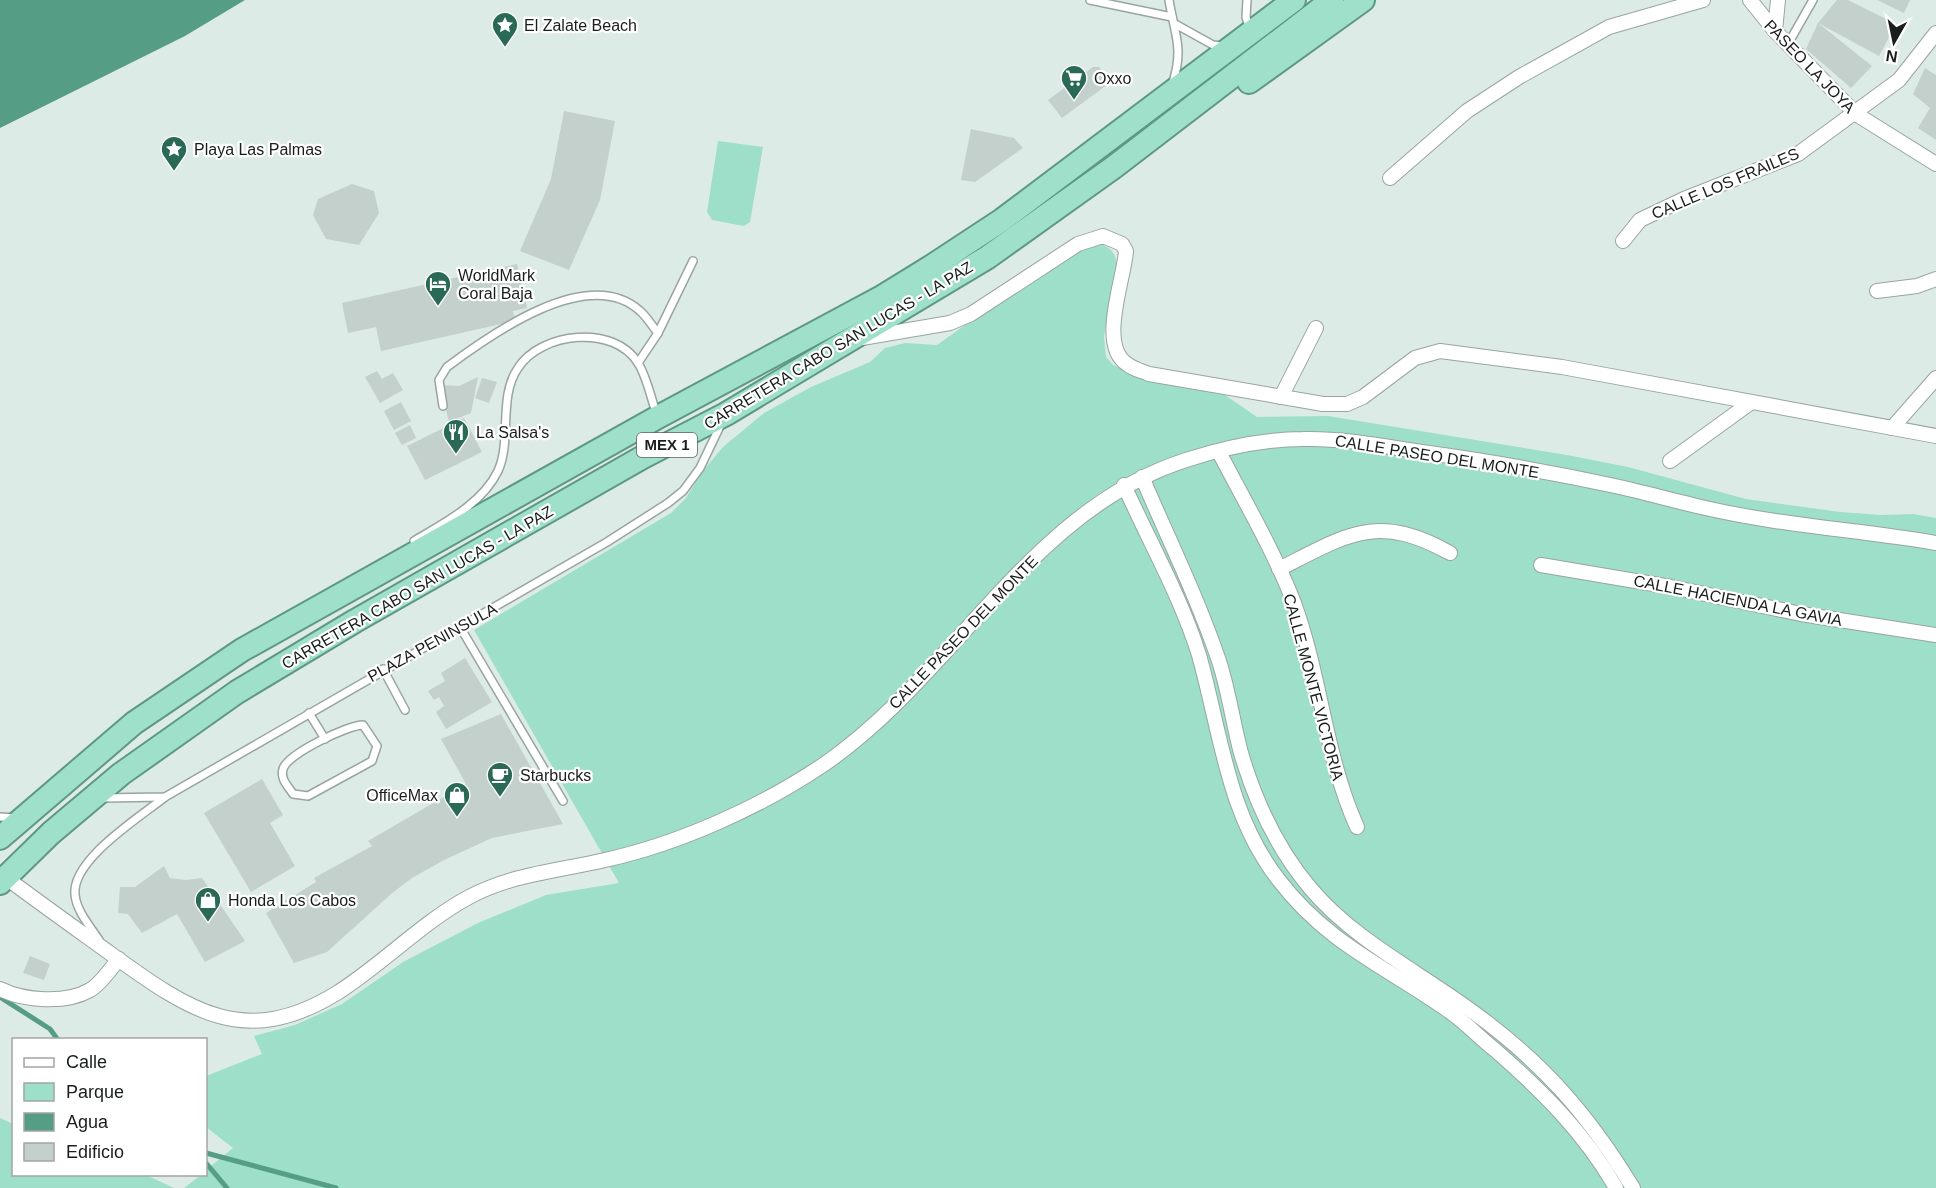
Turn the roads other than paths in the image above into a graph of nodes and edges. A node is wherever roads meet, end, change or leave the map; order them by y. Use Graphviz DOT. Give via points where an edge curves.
graph roads {
  1 [pos="1090,0"];
  2 [pos="1170,0"];
  3 [pos="1247,0"];
  4 [pos="1294,0"];
  5 [pos="1332,0"];
  6 [pos="1363,0"];
  7 [pos="1703,0"];
  8 [pos="1750,0"];
  9 [pos="1778,0"];
  10 [pos="1813,0"];
  11 [pos="1172,17"];
  12 [pos="1176,25"];
  13 [pos="1775,31"];
  14 [pos="1251,33"];
  15 [pos="1936,33"];
  16 [pos="1788,44"];
  17 [pos="1231,46"];
  18 [pos="1168,95"];
  19 [pos="1856,114"];
  20 [pos="1936,164"];
  21 [pos="1113,167"];
  22 [pos="1390,178"];
  23 [pos="1623,241"];
  24 [pos="693,261"];
  25 [pos="1936,279"];
  26 [pos="1877,291"];
  27 [pos="1316,328"];
  28 [pos="658,333"];
  29 [pos="848,340"];
  30 [pos="639,363"];
  31 [pos="1936,378"];
  32 [pos="1281,397"];
  33 [pos="1750,402"];
  34 [pos="443,406"];
  35 [pos="726,414"];
  36 [pos="658,417"];
  37 [pos="1892,428"];
  38 [pos="1936,436"];
  39 [pos="1219,452"];
  40 [pos="1670,461"];
  41 [pos="1142,477"];
  42 [pos="1124,485"];
  43 [pos="1936,543"];
  44 [pos="410,544"];
  45 [pos="1450,553"];
  46 [pos="391,555"];
  47 [pos="1541,565"];
  48 [pos="1279,569"];
  49 [pos="360,584"];
  50 [pos="460,627"];
  51 [pos="1936,635"];
  52 [pos="384,669"];
  53 [pos="405,711"];
  54 [pos="309,713"];
  55 [pos="325,739"];
  56 [pos="1241,753"];
  57 [pos="1223,759"];
  58 [pos="165,797"];
  59 [pos="91,798"];
  60 [pos="563,801"];
  61 [pos="10,817"];
  62 [pos="1358,827"];
  63 [pos="0,838"];
  64 [pos="2,880"];
  65 [pos="105,949"];
  66 [pos="119,960"];
  67 [pos="0,989"];
  68 [pos="1616,1188"];
  69 [pos="1633,1188"];
  1 -- 11 [label="lane"];
  2 -- 11 [label="lane"];
  3 -- 14 [label="lane"];
  4 -- 14 [label="highway, CARRETERA CABO SAN LUCAS - LA PAZ / MEX 1"];
  5 -- 21 [label="highway, CARRETERA CABO SAN LUCAS - LA PAZ / MEX 1"];
  6 -- 21 [label="highway" via="1207,113"];
  7 -- 22 [label="street" via="1609,27 1519,77 1467,111"];
  8 -- 13 [label="street, PASEO LA JOYA"];
  9 -- 13 [label="street"];
  10 -- 16 [label="lane"];
  11 -- 12 [label="lane"];
  12 -- 17 [label="lane" via="1213,45"];
  12 -- 18 [label="lane" via="1178,66"];
  13 -- 16 [label="street, PASEO LA JOYA"];
  14 -- 17 [label="highway, CARRETERA CABO SAN LUCAS - LA PAZ / MEX 1"];
  15 -- 19 [label="street, CALLE LOS FRAILES" via="1899,80"];
  16 -- 19 [label="street, PASEO LA JOYA"];
  17 -- 18 [label="highway, CARRETERA CABO SAN LUCAS - LA PAZ / MEX 1"];
  18 -- 36 [label="highway, CARRETERA CABO SAN LUCAS - LA PAZ / MEX 1" via="1011,214 932,266 861,309"];
  19 -- 20 [label="street, PASEO LA JOYA"];
  19 -- 23 [label="street, CALLE LOS FRAILES" via="1798,154 1640,220"];
  21 -- 29 [label="highway, CARRETERA CABO SAN LUCAS - LA PAZ / MEX 1" via="988,257"];
  24 -- 28 [label="lane"];
  25 -- 26 [label="street" via="1917,286"];
  27 -- 32 [label="street"];
  28 -- 30 [label="lane"];
  28 -- 34 [label="lane" via="639,310 616,299 592,296 549,304 447,368 439,380"];
  29 -- 32 [label="street" via="950,323 971,314 1078,244 1103,236 1122,244 1126,251 1112,334 1115,351 1126,364 1149,374"];
  29 -- 35 [label="highway, CARRETERA CABO SAN LUCAS - LA PAZ / MEX 1"];
  30 -- 36 [label="lane"];
  30 -- 44 [label="lane" via="625,349 598,338 561,341 528,357 517,369 509,392 498,471 472,503"];
  31 -- 37 [label="street"];
  32 -- 33 [label="street" via="1347,404 1363,397 1415,358 1440,351 1562,367"];
  33 -- 37 [label="street"];
  33 -- 40 [label="street"];
  35 -- 50 [label="lane, PLAZA PENINSULA" via="700,468 676,497"];
  35 -- 59 [label="highway, CARRETERA CABO SAN LUCAS - LA PAZ / MEX 1" via="643,457 295,656 188,724"];
  36 -- 49 [label="highway, CARRETERA CABO SAN LUCAS - LA PAZ / MEX 1"];
  37 -- 38 [label="street"];
  39 -- 41 [label="street, CALLE PASEO DEL MONTE" via="1187,459"];
  39 -- 43 [label="street, CALLE PASEO DEL MONTE" via="1259,442 1301,439 1365,443 1615,486 1723,512"];
  39 -- 48 [label="street, CALLE MONTE VICTORIA"];
  41 -- 42 [label="street, CALLE PASEO DEL MONTE"];
  41 -- 56 [label="street" via="1218,659"];
  42 -- 57 [label="street" via="1198,653"];
  42 -- 66 [label="street, CALLE PASEO DEL MONTE" via="1088,510 1023,569 920,681 856,738 823,765 744,809 657,847 502,882 434,920 330,997 285,1016 252,1021 204,1012 167,994"];
  45 -- 48 [label="street" via="1428,541 1374,529 1338,539"];
  46 -- 49 [label="lane"];
  47 -- 51 [label="street, CALLE HACIENDA LA GAVIA"];
  48 -- 62 [label="street, CALLE MONTE VICTORIA" via="1294,604 1343,795"];
  49 -- 61 [label="highway, CARRETERA CABO SAN LUCAS - LA PAZ / MEX 1" via="242,651 161,703"];
  50 -- 52 [label="lane, PLAZA PENINSULA"];
  50 -- 60 [label="lane"];
  52 -- 53 [label="lane"];
  52 -- 54 [label="lane, PLAZA PENINSULA"];
  54 -- 55 [label="lane"];
  54 -- 58 [label="lane, PLAZA PENINSULA"];
  55 -- 55 [label="lane" via="283,768 283,778 297,796 308,796 375,757 377,746 363,725"];
  56 -- 57 [label="street"];
  56 -- 69 [label="street" via="1270,833 1312,890 1341,920 1474,1012 1530,1057 1570,1097"];
  57 -- 68 [label="street" via="1239,813 1257,848 1304,910 1347,947 1453,1014 1510,1064 1580,1135"];
  58 -- 59 [label="lane, PLAZA PENINSULA"];
  58 -- 65 [label="lane" via="102,848 79,874 75,885 78,908"];
  59 -- 64 [label="highway, CARRETERA CABO SAN LUCAS - LA PAZ / MEX 1"];
  61 -- 63 [label="highway, CARRETERA CABO SAN LUCAS - LA PAZ / MEX 1"];
  64 -- 65 [label="street, CALLE PASEO DEL MONTE"];
  65 -- 66 [label="street, CALLE PASEO DEL MONTE"];
  66 -- 67 [label="street" via="91,990 58,999 13,995"];
}
